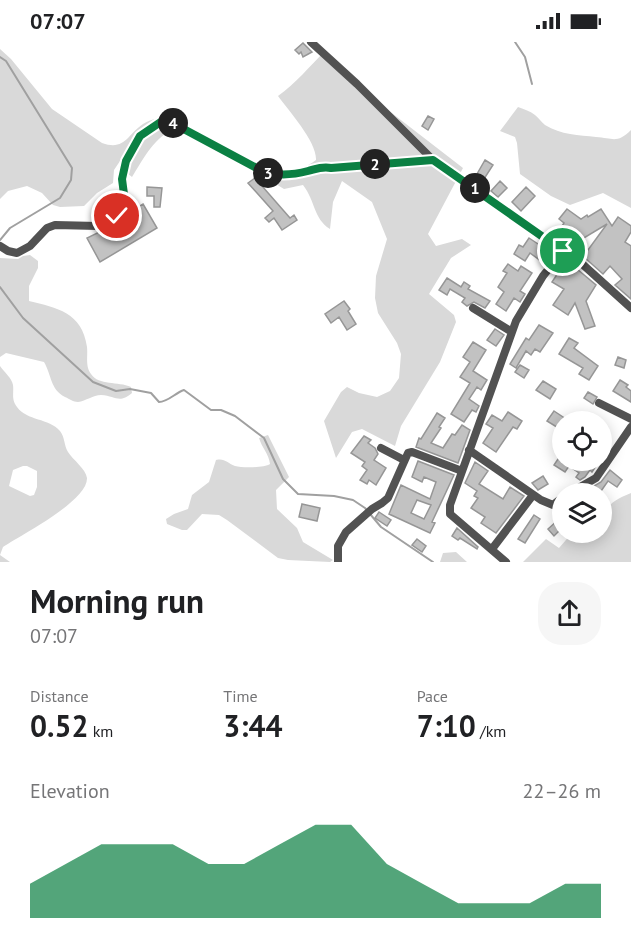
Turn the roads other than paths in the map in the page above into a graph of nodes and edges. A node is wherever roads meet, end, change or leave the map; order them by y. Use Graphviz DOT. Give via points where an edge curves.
graph roads {
  1 [pos="311,42"];
  2 [pos="433,160"];
  3 [pos="0,246"];
  4 [pos="563,251"];
  5 [pos="473,308"];
  6 [pos="631,308"];
  7 [pos="512,332"];
  8 [pos="599,403"];
  9 [pos="631,419"];
  10 [pos="631,427"];
  11 [pos="381,448"];
  12 [pos="469,450"];
  13 [pos="404,460"];
  14 [pos="462,471"];
  15 [pos="587,483"];
  16 [pos="533,495"];
  17 [pos="552,504"];
  18 [pos="492,549"];
  19 [pos="338,562"];
  20 [pos="506,562"];
  1 -- 2 [label="street"];
  2 -- 3 [label="street" via="323,166 278,175 264,172 165,119 140,136 126,161 122,179 125,202 117,216 98,226 46,228 30,246 17,253"];
  2 -- 4 [label="street"];
  4 -- 6 [label="street"];
  4 -- 7 [label="street" via="531,295"];
  5 -- 7 [label="street"];
  7 -- 12 [label="street"];
  8 -- 9 [label="street"];
  10 -- 15 [label="street" via="596,478"];
  11 -- 13 [label="street"];
  12 -- 14 [label="street"];
  12 -- 16 [label="street"];
  13 -- 14 [label="street" via="412,452"];
  13 -- 19 [label="street" via="390,495 346,532 338,546"];
  14 -- 18 [label="street" via="450,514"];
  16 -- 17 [label="street"];
  16 -- 18 [label="street"];
  18 -- 20 [label="street"];
}
